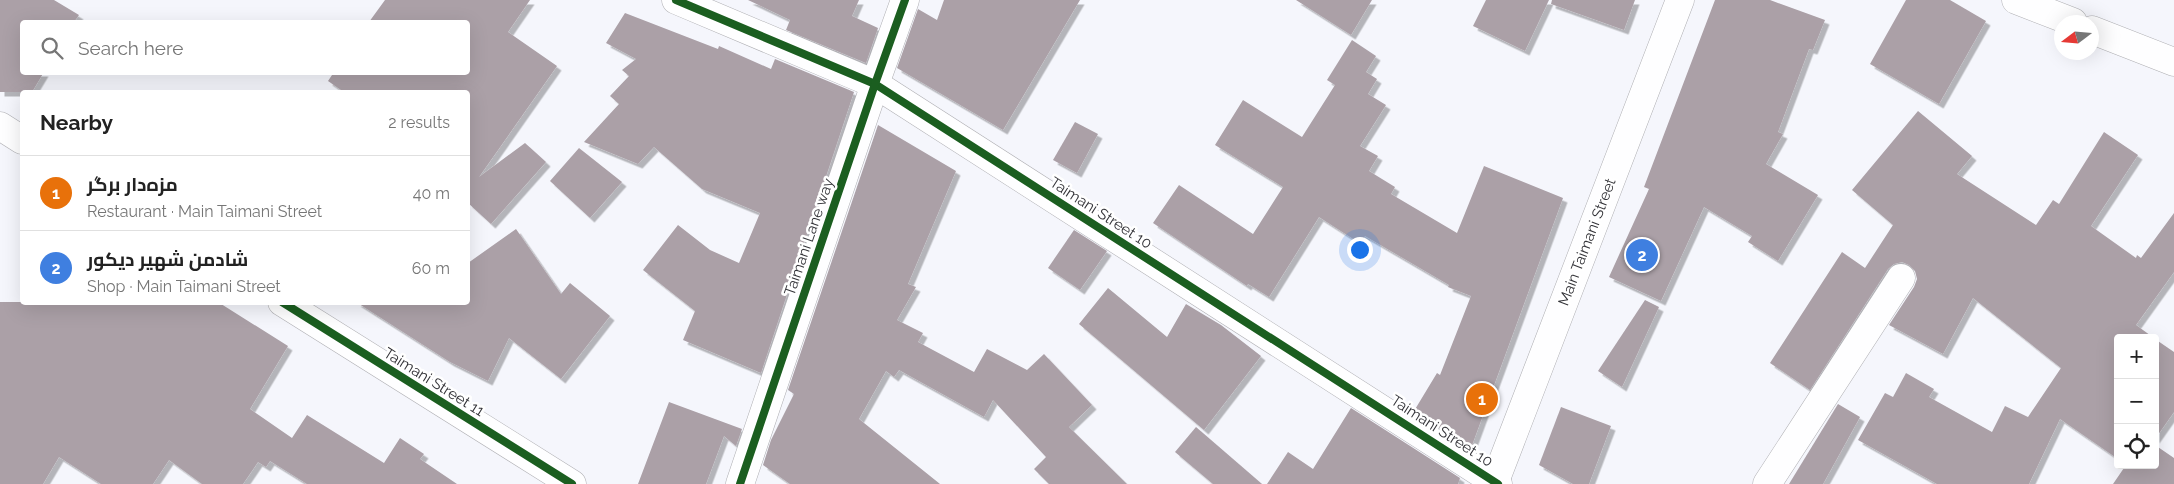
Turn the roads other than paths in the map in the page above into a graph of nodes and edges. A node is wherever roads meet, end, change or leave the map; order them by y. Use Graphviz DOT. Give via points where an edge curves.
graph roads {
  1 [pos="676,0"];
  2 [pos="905,0"];
  3 [pos="1680,0"];
  4 [pos="2016,0"];
  5 [pos="2055,15"];
  6 [pos="2099,33"];
  7 [pos="2174,62"];
  8 [pos="875,84"];
  9 [pos="0,126"];
  10 [pos="20,139"];
  11 [pos="1901,278"];
  12 [pos="287,305"];
  13 [pos="1495,483"];
  14 [pos="572,484"];
  15 [pos="740,484"];
  16 [pos="1768,484"];
  1 -- 8 [label="street, Taimani Street 10"];
  2 -- 8 [label="street, Taimani Lane way"];
  3 -- 13 [label="street, Main Taimani Street"];
  4 -- 5 [label="street"];
  6 -- 7 [label="street"];
  8 -- 13 [label="street, Taimani Street 10"];
  8 -- 15 [label="street, Taimani Lane way"];
  9 -- 10 [label="street"];
  11 -- 16 [label="street"];
  12 -- 14 [label="street, Taimani Street 11"];
}
